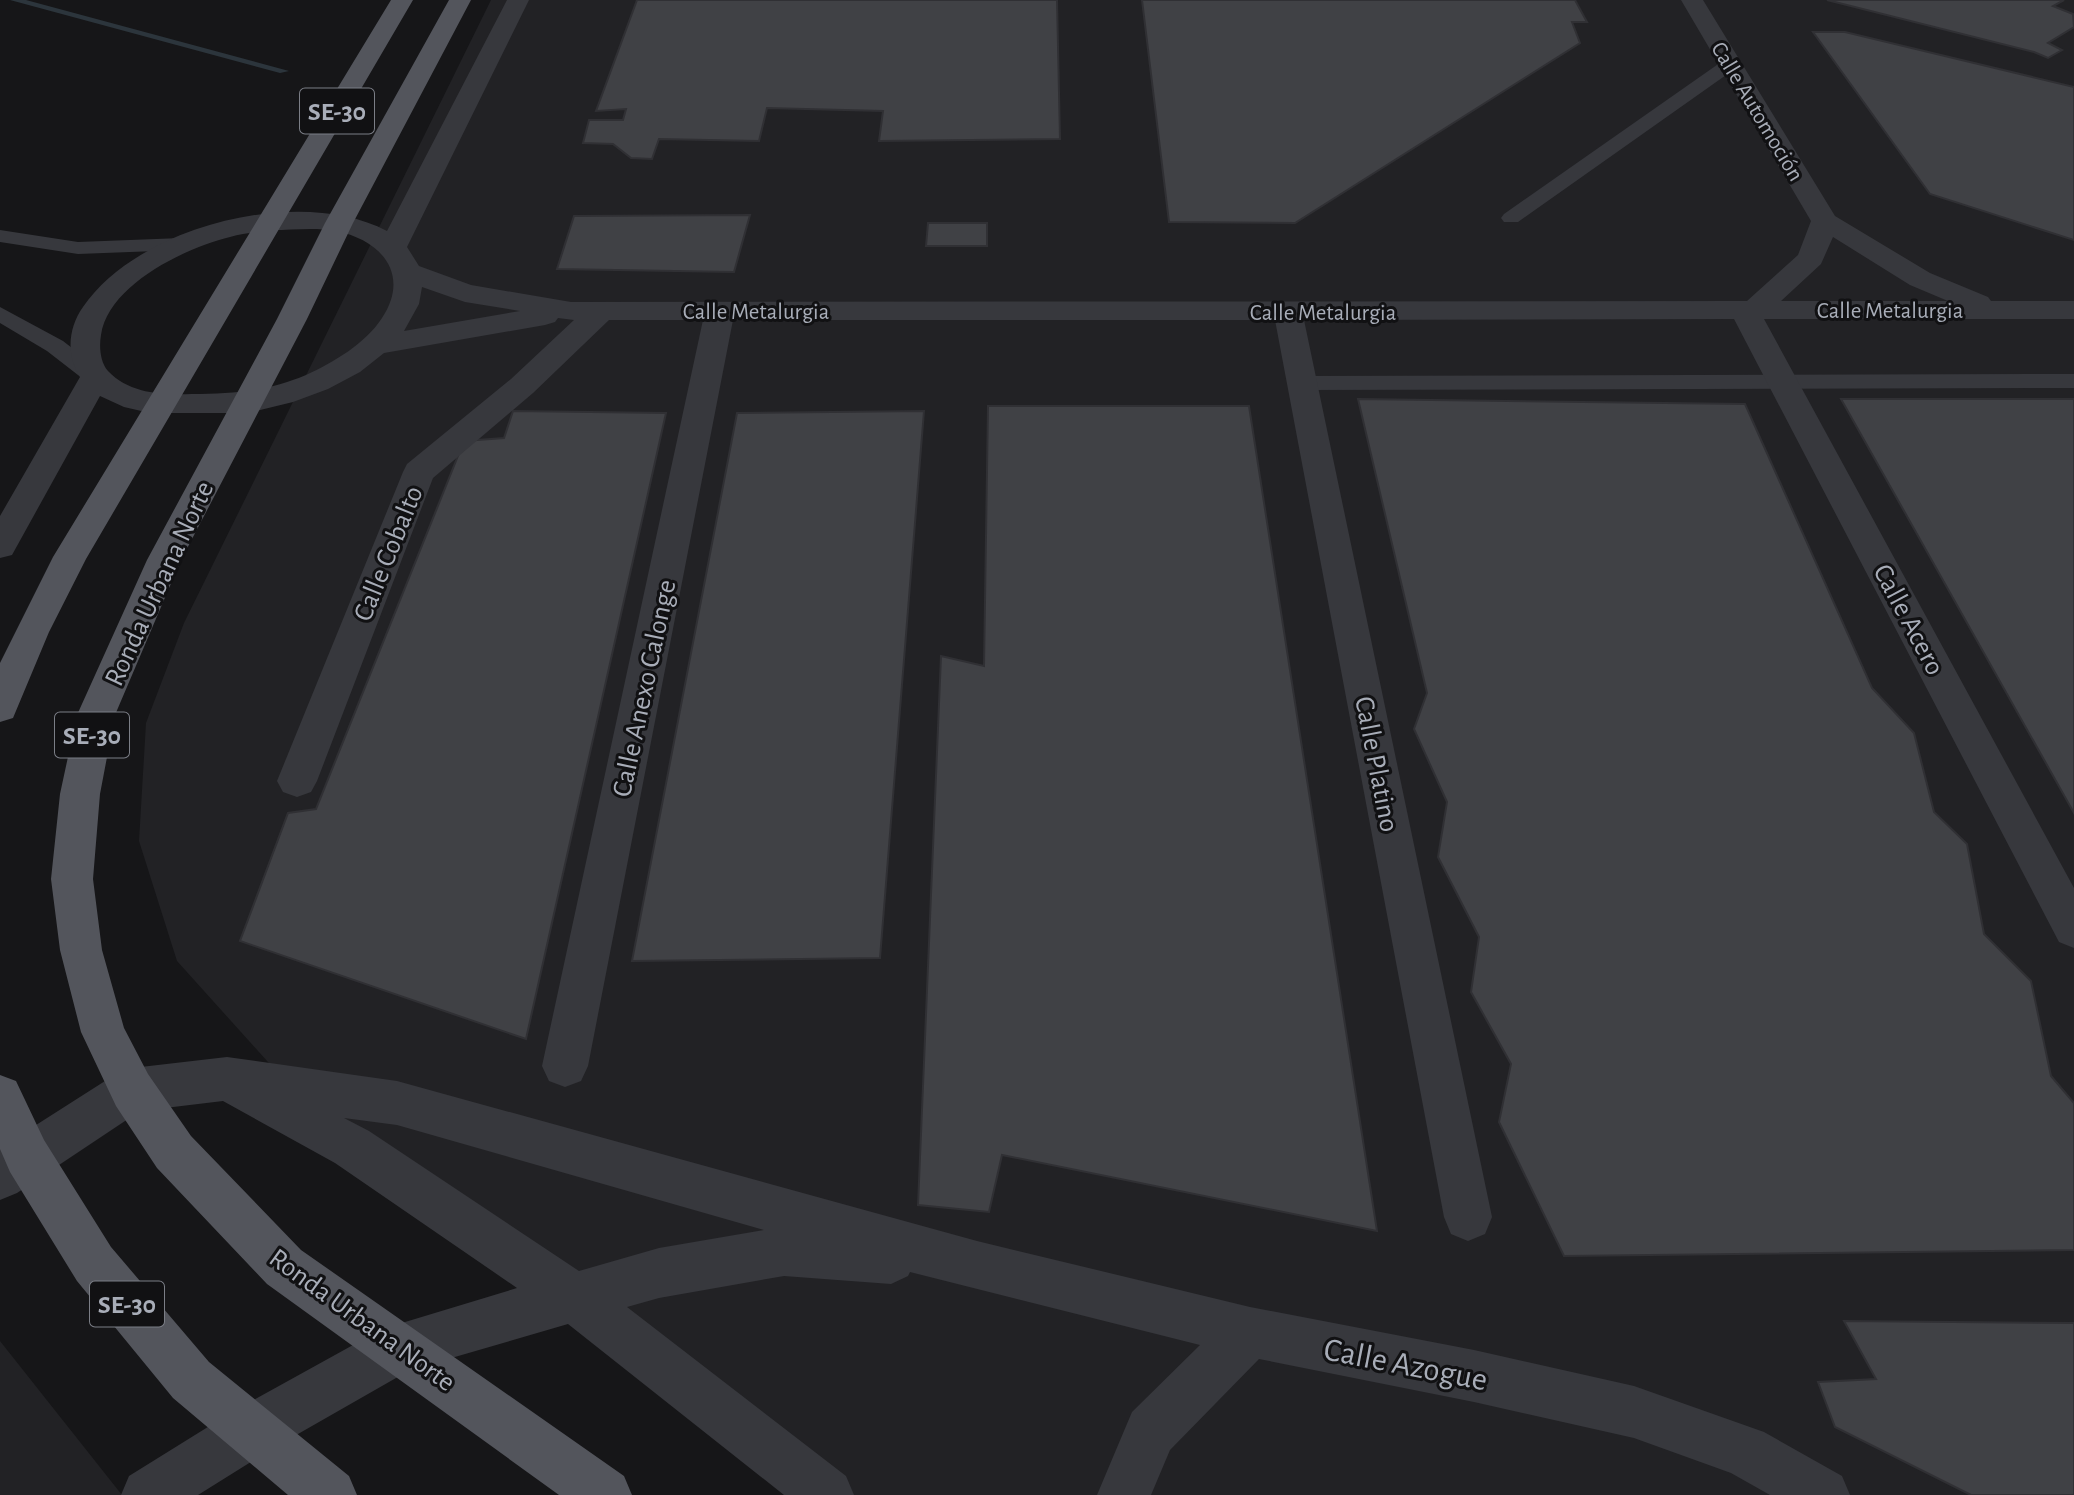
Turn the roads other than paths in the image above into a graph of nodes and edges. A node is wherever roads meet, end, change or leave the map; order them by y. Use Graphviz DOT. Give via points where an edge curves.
graph roads {
  1 [pos="402,0"];
  2 [pos="460,0"];
  3 [pos="518,0"];
  4 [pos="1692,0"];
  5 [pos="1730,64"];
  6 [pos="1511,218"];
  7 [pos="1825,221"];
  8 [pos="272,222"];
  9 [pos="338,223"];
  10 [pos="0,236"];
  11 [pos="183,244"];
  12 [pos="393,247"];
  13 [pos="1811,257"];
  14 [pos="409,272"];
  15 [pos="1750,310"];
  16 [pos="1833,310"];
  17 [pos="2074,310"];
  18 [pos="586,311"];
  19 [pos="720,311"];
  20 [pos="1996,311"];
  21 [pos="1288,312"];
  22 [pos="0,314"];
  23 [pos="376,345"];
  24 [pos="95,377"];
  25 [pos="1783,381"];
  26 [pos="2074,381"];
  27 [pos="1302,383"];
  28 [pos="247,404"];
  29 [pos="163,405"];
  30 [pos="4,535"];
  31 [pos="0,707"];
  32 [pos="297,781"];
  33 [pos="2074,929"];
  34 [pos="565,1066"];
  35 [pos="227,1079"];
  36 [pos="132,1090"];
  37 [pos="0,1097"];
  38 [pos="14,1166"];
  39 [pos="1468,1217"];
  40 [pos="977,1266"];
  41 [pos="575,1298"];
  42 [pos="1250,1332"];
  43 [pos="400,1347"];
  44 [pos="251,1431"];
  45 [pos="148,1495"];
  46 [pos="330,1495"];
  47 [pos="605,1495"];
  48 [pos="827,1495"];
  49 [pos="1124,1495"];
  50 [pos="1823,1495"];
  1 -- 8 [label="main road, SE-30"];
  2 -- 9 [label="main road, Ronda Urbana Norte / SE-30"];
  3 -- 12 [label="street"];
  4 -- 5 [label="street, Calle Automoción"];
  5 -- 6 [label="lane"];
  5 -- 7 [label="street, Calle Automoción"];
  7 -- 13 [label="street"];
  7 -- 20 [label="street" via="1920,279"];
  8 -- 9 [label="street"];
  8 -- 11 [label="street" via="222,230"];
  8 -- 29 [label="main road, SE-30"];
  9 -- 12 [label="street" via="370,232"];
  9 -- 28 [label="main road, Ronda Urbana Norte / SE-30"];
  10 -- 11 [label="lane" via="78,248"];
  11 -- 24 [label="street" via="141,266 108,292 88,321 83,351"];
  12 -- 14 [label="street"];
  13 -- 15 [label="street"];
  13 -- 16 [label="street" via="1814,294"];
  14 -- 18 [label="street" via="465,293"];
  14 -- 23 [label="street" via="409,295 398,320"];
  15 -- 16 [label="street, Calle Metalurgia"];
  15 -- 21 [label="street, Calle Metalurgia"];
  15 -- 25 [label="street, Calle Acero"];
  16 -- 20 [label="street, Calle Metalurgia"];
  17 -- 20 [label="street, Calle Metalurgia"];
  18 -- 19 [label="street, Calle Metalurgia"];
  18 -- 23 [label="street"];
  18 -- 32 [label="street, Calle Cobalto" via="522,386 419,472"];
  19 -- 21 [label="street, Calle Metalurgia"];
  19 -- 34 [label="street, Calle Anexo Calonge"];
  21 -- 27 [label="street, Calle Platino"];
  22 -- 24 [label="lane" via="55,346"];
  23 -- 28 [label="street" via="307,385"];
  24 -- 29 [label="street" via="119,394"];
  24 -- 30 [label="street"];
  25 -- 26 [label="lane"];
  25 -- 27 [label="lane"];
  25 -- 33 [label="street, Calle Acero"];
  27 -- 39 [label="street, Calle Platino"];
  28 -- 29 [label="street"];
  28 -- 36 [label="main road, Ronda Urbana Norte / SE-30" via="164,559 96,716 80,794 72,879 81,950 103,1032"];
  29 -- 31 [label="main road, SE-30" via="70,557 31,632"];
  35 -- 36 [label="street"];
  35 -- 40 [label="street" via="397,1103"];
  35 -- 41 [label="street" via="352,1147"];
  36 -- 38 [label="street"];
  36 -- 43 [label="main road, Ronda Urbana Norte / SE-30" via="174,1152 284,1267"];
  37 -- 38 [label="main road, SE-30"];
  38 -- 44 [label="main road, SE-30" via="191,1380"];
  40 -- 41 [label="street" via="784,1251 659,1273"];
  40 -- 42 [label="street, Calle Azogue"];
  41 -- 43 [label="street"];
  41 -- 48 [label="street"];
  42 -- 49 [label="street" via="1151,1431"];
  42 -- 50 [label="street, Calle Azogue" via="1634,1412 1745,1451"];
  43 -- 44 [label="street"];
  43 -- 47 [label="main road, Ronda Urbana Norte / SE-30"];
  44 -- 45 [label="street"];
  44 -- 46 [label="main road, SE-30"];
}
